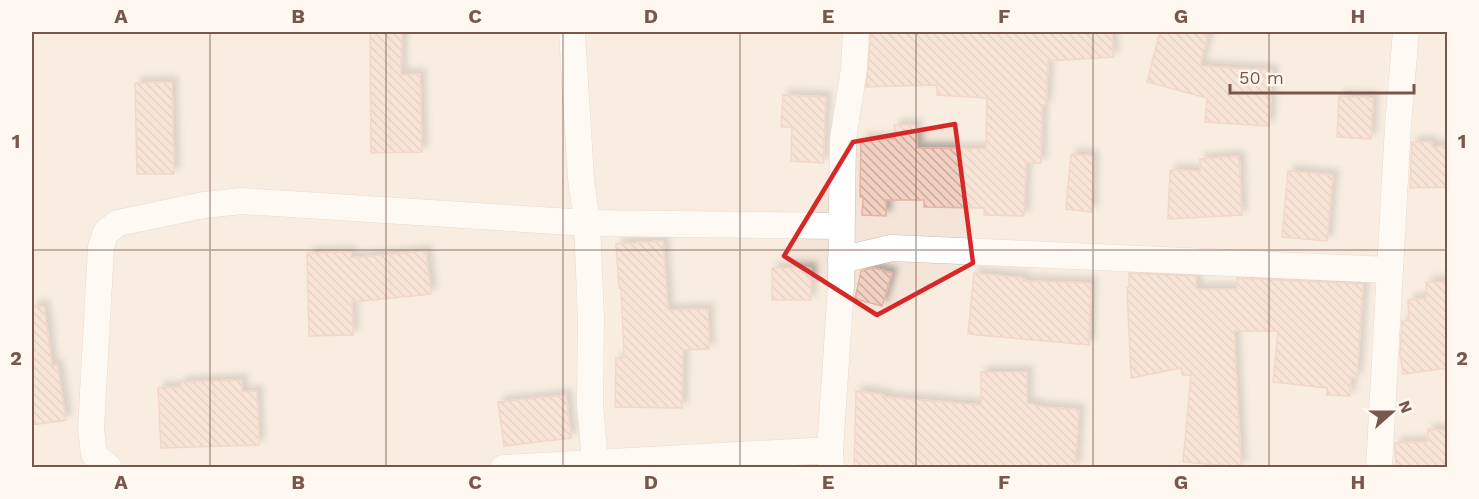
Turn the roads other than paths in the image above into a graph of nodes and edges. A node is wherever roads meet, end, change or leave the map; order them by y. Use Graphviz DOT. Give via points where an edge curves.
graph roads {
  1 [pos="572,32"];
  2 [pos="856,32"];
  3 [pos="1406,32"];
  4 [pos="587,223"];
  5 [pos="840,226"];
  6 [pos="841,260"];
  7 [pos="1390,270"];
  8 [pos="830,459"];
  9 [pos="595,462"];
  10 [pos="109,468"];
  11 [pos="503,468"];
  12 [pos="1379,468"];
  1 -- 4 [label="street"];
  2 -- 5 [label="street" via="843,139"];
  3 -- 7 [label="street"];
  4 -- 5 [label="street"];
  4 -- 9 [label="street" via="590,404"];
  4 -- 10 [label="street" via="242,201 118,223 106,232 101,248 91,429 94,454"];
  5 -- 6 [label="street"];
  6 -- 7 [label="street" via="891,248"];
  6 -- 8 [label="street"];
  7 -- 12 [label="street"];
  8 -- 9 [label="street"];
  9 -- 11 [label="street"];
}
